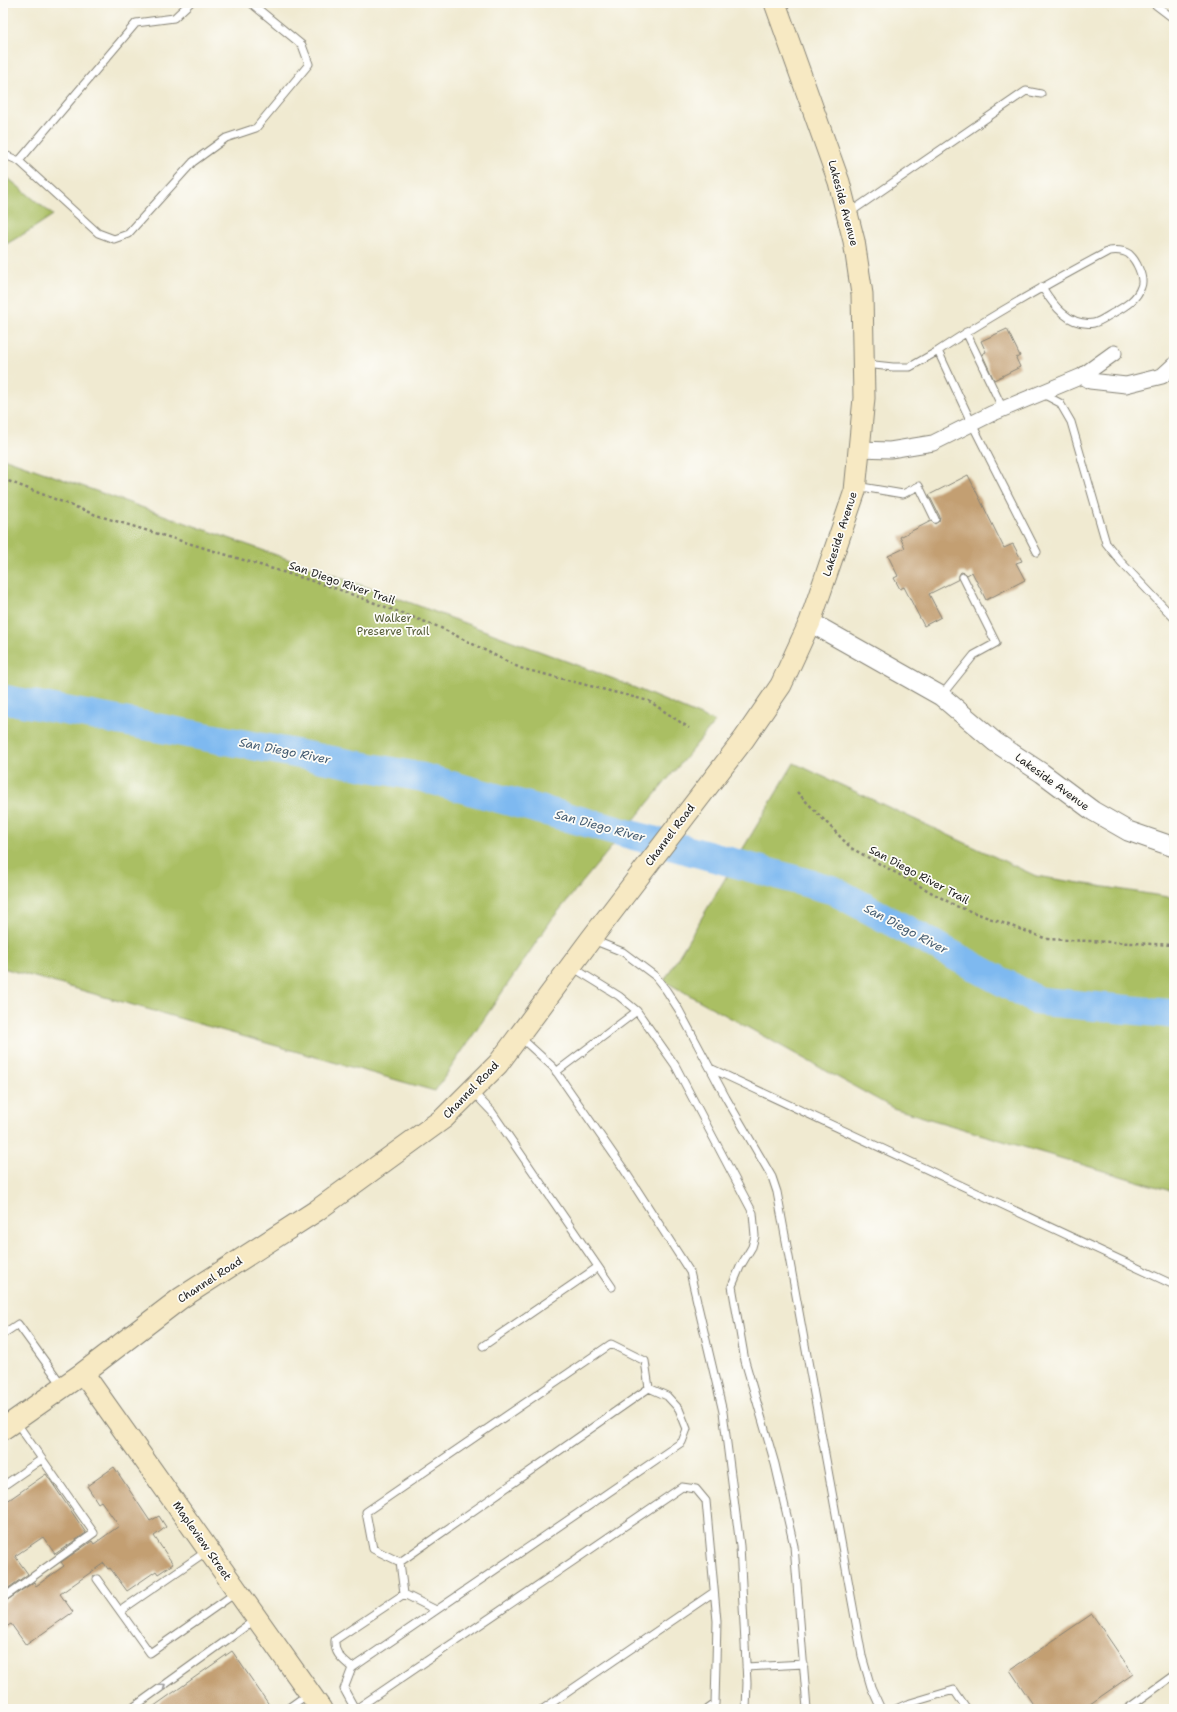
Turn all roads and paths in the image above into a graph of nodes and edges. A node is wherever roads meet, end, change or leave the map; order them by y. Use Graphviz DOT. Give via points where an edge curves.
graph roads {
  1 [pos="190,3"];
  2 [pos="251,3"];
  3 [pos="775,3"];
  4 [pos="1153,3"];
  5 [pos="1174,19"];
  6 [pos="1041,94"];
  7 [pos="3,154"];
  8 [pos="19,161"];
  9 [pos="847,214"];
  10 [pos="1042,287"];
  11 [pos="966,332"];
  12 [pos="938,351"];
  13 [pos="1114,353"];
  14 [pos="863,364"];
  15 [pos="1174,365"];
  16 [pos="1082,376"];
  17 [pos="1041,393"];
  18 [pos="1003,409"];
  19 [pos="972,424"];
  20 [pos="859,449"];
  21 [pos="3,479"];
  22 [pos="856,486"];
  23 [pos="935,519"];
  24 [pos="1038,552"];
  25 [pos="963,577"];
  26 [pos="1174,618"];
  27 [pos="810,622"];
  28 [pos="941,696"];
  29 [pos="689,728"];
  30 [pos="797,792"];
  31 [pos="1174,847"];
  32 [pos="591,939"];
  33 [pos="1174,945"];
  34 [pos="570,966"];
  35 [pos="637,1011"];
  36 [pos="519,1036"];
  37 [pos="710,1068"];
  38 [pos="556,1072"];
  39 [pos="471,1091"];
  40 [pos="598,1266"];
  41 [pos="1174,1284"];
  42 [pos="612,1287"];
  43 [pos="3,1334"];
  44 [pos="483,1346"];
  45 [pos="83,1373"];
  46 [pos="63,1387"];
  47 [pos="649,1388"];
  48 [pos="9,1425"];
  49 [pos="42,1459"];
  50 [pos="3,1486"];
  51 [pos="208,1550"];
  52 [pos="400,1562"];
  53 [pos="97,1579"];
  54 [pos="238,1591"];
  55 [pos="714,1592"];
  56 [pos="404,1594"];
  57 [pos="3,1598"];
  58 [pos="436,1610"];
  59 [pos="120,1611"];
  60 [pos="257,1618"];
  61 [pos="804,1664"];
  62 [pos="746,1667"];
  63 [pos="352,1668"];
  64 [pos="1174,1675"];
  65 [pos="316,1701"];
  66 [pos="131,1709"];
  67 [pos="287,1709"];
  68 [pos="355,1709"];
  69 [pos="543,1709"];
  70 [pos="708,1709"];
  71 [pos="746,1709"];
  72 [pos="807,1709"];
  73 [pos="881,1709"];
  74 [pos="896,1709"];
  75 [pos="967,1709"];
  76 [pos="1127,1709"];
  1 -- 8 [label="lane" via="174,18 136,23"];
  2 -- 8 [label="lane" via="302,46 309,64 256,128 226,138 193,162 128,234 114,239 98,233"];
  3 -- 9 [label="main road, Lakeside Avenue" via="839,182"];
  4 -- 5 [label="lane"];
  6 -- 9 [label="lane" via="1026,91"];
  7 -- 8 [label="lane"];
  9 -- 14 [label="main road, Lakeside Avenue" via="862,294"];
  10 -- 10 [label="lane" via="1116,249 1129,254 1141,274 1142,286 1126,307 1095,322 1085,323 1063,314"];
  10 -- 11 [label="lane"];
  11 -- 12 [label="lane"];
  11 -- 18 [label="lane"];
  12 -- 14 [label="lane" via="910,367 893,368"];
  12 -- 19 [label="lane"];
  13 -- 16 [label="street"];
  14 -- 20 [label="main road, Lakeside Avenue" via="864,398"];
  15 -- 16 [label="street" via="1162,376 1126,385 1090,382"];
  16 -- 17 [label="street"];
  17 -- 18 [label="street"];
  17 -- 26 [label="lane" via="1060,403 1071,422 1106,543"];
  18 -- 19 [label="street"];
  19 -- 20 [label="street" via="933,443 890,450"];
  19 -- 24 [label="lane"];
  20 -- 22 [label="main road, Lakeside Avenue"];
  21 -- 29 [label="path, San Diego River Trail" via="96,514 332,586 439,627 520,668 649,701"];
  22 -- 23 [label="lane" via="903,494 918,486"];
  22 -- 27 [label="main road, Lakeside Avenue"];
  25 -- 28 [label="lane" via="996,643 974,655"];
  27 -- 28 [label="street, Lakeside Avenue"];
  27 -- 32 [label="main road, Channel Road" via="781,685 732,755"];
  28 -- 31 [label="street, Lakeside Avenue" via="995,742 1093,811 1128,831"];
  30 -- 33 [label="path, San Diego River Trail" via="850,848 956,906 1047,939"];
  32 -- 34 [label="main road, Channel Road"];
  32 -- 37 [label="lane" via="623,952 655,976 679,1010"];
  34 -- 35 [label="lane" via="619,996"];
  34 -- 36 [label="main road, Channel Road"];
  35 -- 38 [label="lane"];
  35 -- 61 [label="lane" via="675,1064 753,1213 756,1227 752,1247 732,1286 745,1361 775,1464 794,1546"];
  36 -- 38 [label="lane"];
  36 -- 39 [label="main road, Channel Road" via="498,1064"];
  37 -- 41 [label="lane"];
  37 -- 73 [label="lane" via="769,1171 777,1192 862,1656"];
  38 -- 62 [label="lane" via="623,1168 690,1272 723,1412 740,1546"];
  39 -- 40 [label="lane" via="492,1112"];
  39 -- 45 [label="main road, Channel Road" via="438,1123 316,1211 182,1298"];
  40 -- 42 [label="lane"];
  40 -- 44 [label="lane"];
  43 -- 46 [label="lane" via="18,1324"];
  45 -- 46 [label="main road, Channel Road"];
  45 -- 51 [label="main road, Mapleview Street"];
  46 -- 48 [label="main road, Channel Road"];
  47 -- 52 [label="lane"];
  47 -- 52 [label="lane" via="645,1361 611,1344 366,1512 373,1549"];
  47 -- 58 [label="lane" via="667,1396 679,1409 687,1429 682,1442"];
  48 -- 49 [label="lane"];
  49 -- 50 [label="lane"];
  49 -- 57 [label="lane" via="94,1534"];
  51 -- 54 [label="main road, Mapleview Street"];
  51 -- 59 [label="lane"];
  52 -- 56 [label="lane"];
  53 -- 59 [label="lane"];
  54 -- 59 [label="lane" via="150,1654"];
  54 -- 60 [label="main road, Mapleview Street"];
  55 -- 68 [label="lane" via="706,1501 696,1489 682,1487"];
  55 -- 69 [label="lane"];
  55 -- 70 [label="lane" via="717,1621 715,1704"];
  56 -- 58 [label="lane"];
  56 -- 63 [label="lane" via="335,1640 334,1648 338,1656"];
  58 -- 63 [label="lane"];
  60 -- 65 [label="main road, Mapleview Street"];
  66 -- 60 [label="lane, one-way"];
  61 -- 62 [label="lane"];
  61 -- 72 [label="lane"];
  62 -- 71 [label="lane"];
  63 -- 68 [label="lane" via="344,1689"];
  64 -- 76 [label="lane"];
  65 -- 67 [label="lane"];
  74 -- 75 [label="lane" via="954,1690"];
}
